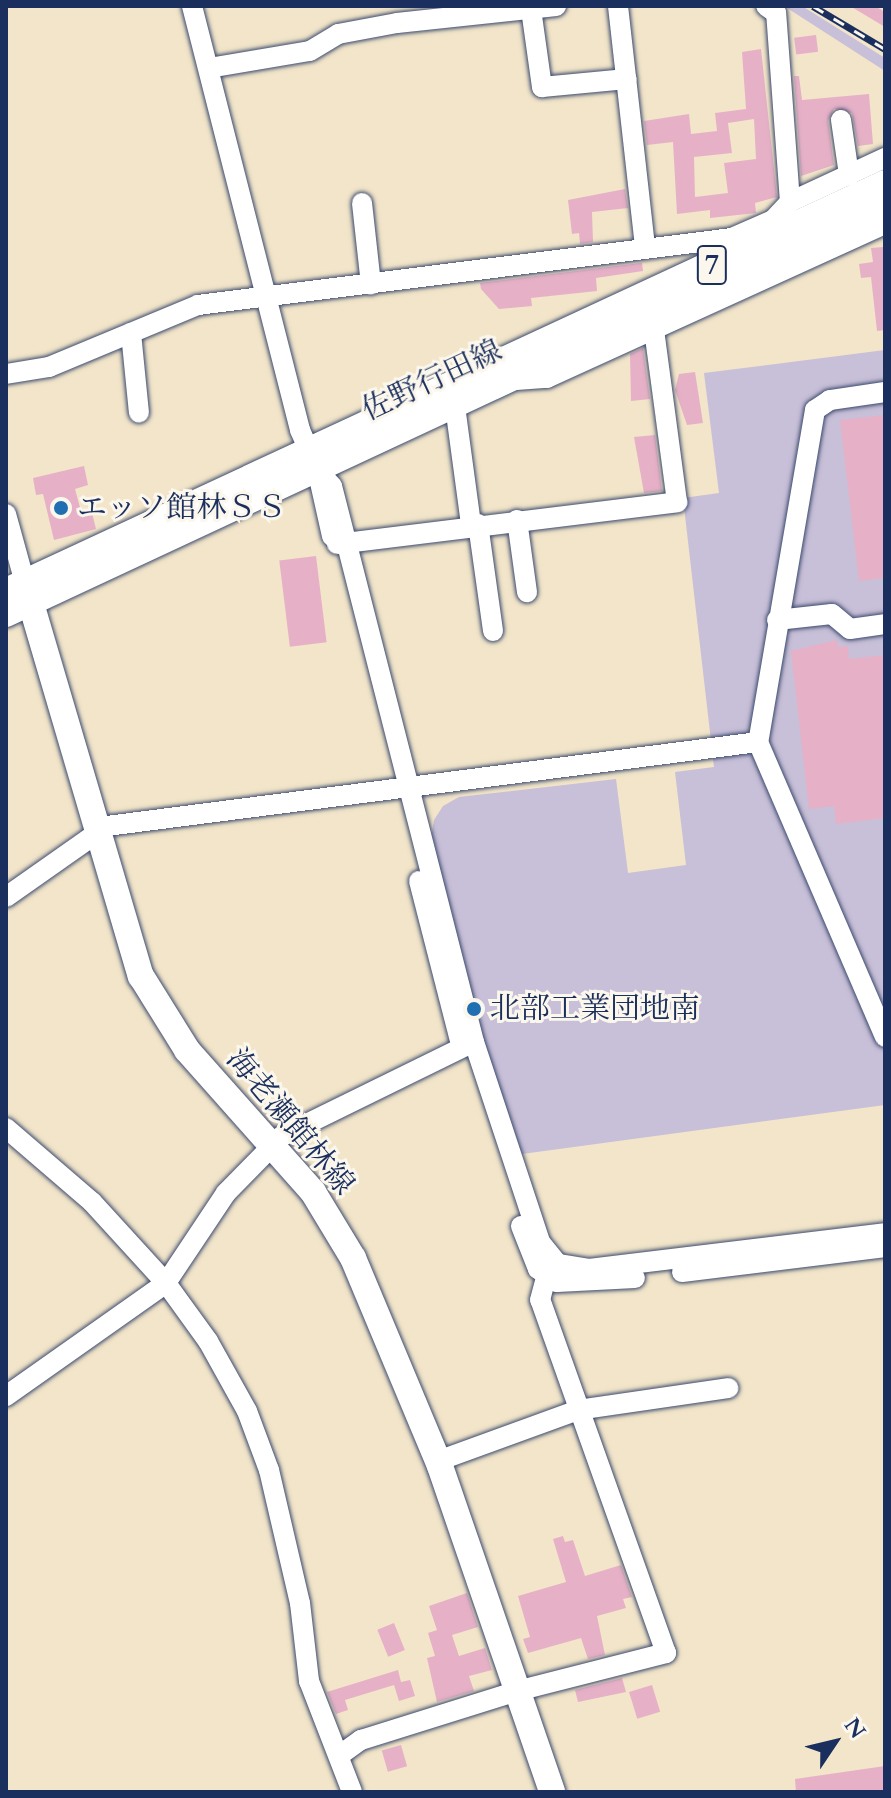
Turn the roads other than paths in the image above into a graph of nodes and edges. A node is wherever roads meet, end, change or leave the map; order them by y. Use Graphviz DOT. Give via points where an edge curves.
graph roads {
  1 [pos="192,6"];
  2 [pos="556,6"];
  3 [pos="618,6"];
  4 [pos="766,6"];
  5 [pos="531,9"];
  6 [pos="209,68"];
  7 [pos="627,79"];
  8 [pos="841,120"];
  9 [pos="885,158"];
  10 [pos="849,175"];
  11 [pos="885,183"];
  12 [pos="790,202"];
  13 [pos="362,203"];
  14 [pos="885,204"];
  15 [pos="885,224"];
  16 [pos="645,247"];
  17 [pos="371,285"];
  18 [pos="266,295"];
  19 [pos="654,329"];
  20 [pos="131,333"];
  21 [pos="544,354"];
  22 [pos="6,374"];
  23 [pos="508,381"];
  24 [pos="885,392"];
  25 [pos="455,406"];
  26 [pos="139,413"];
  27 [pos="313,460"];
  28 [pos="6,514"];
  29 [pos="517,520"];
  30 [pos="475,525"];
  31 [pos="341,543"];
  32 [pos="20,592"];
  33 [pos="527,592"];
  34 [pos="6,614"];
  35 [pos="777,620"];
  36 [pos="885,624"];
  37 [pos="493,631"];
  38 [pos="758,742"];
  39 [pos="403,790"];
  40 [pos="97,830"];
  41 [pos="6,897"];
  42 [pos="885,1037"];
  43 [pos="468,1044"];
  44 [pos="6,1128"];
  45 [pos="271,1144"];
  46 [pos="885,1233"];
  47 [pos="885,1247"];
  48 [pos="546,1277"];
  49 [pos="166,1283"];
  50 [pos="728,1388"];
  51 [pos="6,1396"];
  52 [pos="578,1410"];
  53 [pos="438,1461"];
  54 [pos="517,1691"];
  55 [pos="340,1755"];
  56 [pos="352,1792"];
  57 [pos="552,1792"];
  1 -- 6 [label="street"];
  2 -- 5 [label="street"];
  3 -- 7 [label="street"];
  4 -- 12 [label="street" via="776,13"];
  5 -- 6 [label="street" via="353,31 310,51"];
  5 -- 7 [label="street" via="542,87"];
  6 -- 18 [label="street"];
  7 -- 16 [label="street"];
  8 -- 10 [label="street"];
  9 -- 10 [label="street"];
  10 -- 12 [label="street"];
  11 -- 21 [label="main road, 佐野行田線 / 7"];
  12 -- 16 [label="street" via="773,220 732,238"];
  13 -- 17 [label="street"];
  14 -- 21 [label="main road, 佐野行田線 / 7"];
  15 -- 19 [label="street"];
  16 -- 17 [label="street"];
  17 -- 18 [label="street"];
  18 -- 20 [label="street" via="198,305"];
  18 -- 27 [label="street"];
  19 -- 23 [label="street" via="547,378"];
  19 -- 29 [label="street" via="677,502"];
  20 -- 22 [label="street" via="49,367"];
  20 -- 26 [label="street"];
  21 -- 23 [label="main road, 佐野行田線 / 7"];
  21 -- 27 [label="main road, 佐野行田線 / 7"];
  23 -- 25 [label="main road, 佐野行田線 / 7"];
  24 -- 35 [label="street" via="830,400 815,410"];
  25 -- 27 [label="main road, 佐野行田線 / 7"];
  25 -- 30 [label="street"];
  27 -- 31 [label="street"];
  27 -- 32 [label="main road, 佐野行田線 / 7"];
  28 -- 32 [label="street"];
  29 -- 30 [label="street"];
  29 -- 33 [label="street"];
  30 -- 31 [label="street"];
  30 -- 37 [label="street"];
  31 -- 39 [label="street"];
  32 -- 34 [label="main road, 佐野行田線 / 7"];
  32 -- 40 [label="main road, 海老瀬館林線"];
  35 -- 36 [label="street" via="832,614 850,629"];
  35 -- 38 [label="street"];
  38 -- 39 [label="street"];
  38 -- 42 [label="street"];
  39 -- 40 [label="street"];
  39 -- 43 [label="street"];
  40 -- 41 [label="street"];
  40 -- 45 [label="main road, 海老瀬館林線" via="153,1000 187,1050"];
  43 -- 45 [label="street"];
  43 -- 46 [label="street" via="540,1242 558,1264 617,1266"];
  43 -- 48 [label="street" via="531,1256"];
  44 -- 49 [label="street" via="92,1202"];
  45 -- 49 [label="street" via="226,1193"];
  45 -- 53 [label="main road, 海老瀬館林線" via="313,1192 353,1258"];
  47 -- 48 [label="street" via="580,1285"];
  48 -- 52 [label="street" via="540,1300"];
  49 -- 51 [label="street"];
  49 -- 55 [label="street" via="208,1341 247,1411 269,1470 300,1603 309,1681"];
  50 -- 52 [label="street"];
  52 -- 53 [label="street"];
  52 -- 54 [label="street" via="666,1653"];
  53 -- 54 [label="main road, 海老瀬館林線"];
  54 -- 55 [label="street" via="361,1740"];
  54 -- 57 [label="main road, 海老瀬館林線"];
  55 -- 56 [label="street"];
}
